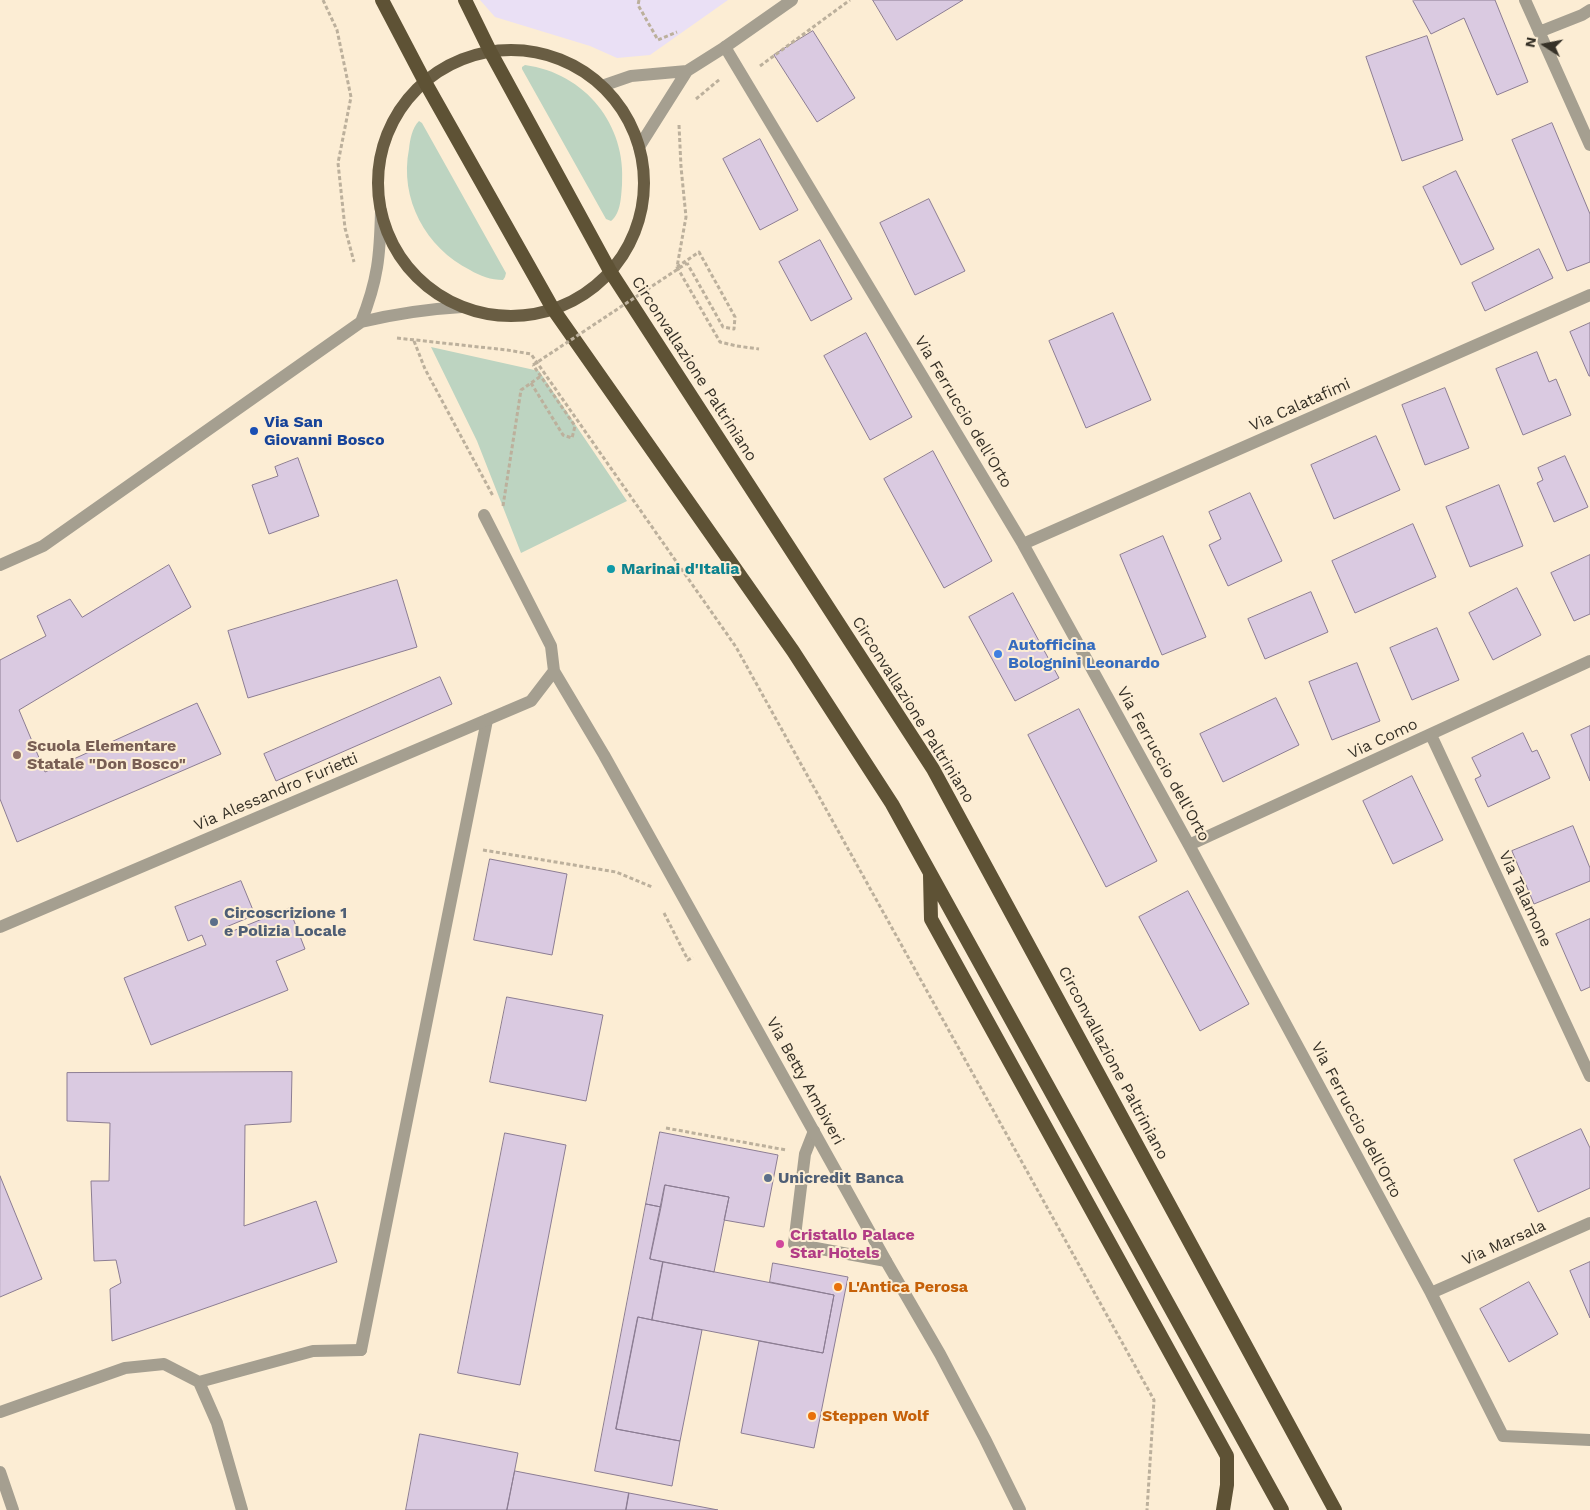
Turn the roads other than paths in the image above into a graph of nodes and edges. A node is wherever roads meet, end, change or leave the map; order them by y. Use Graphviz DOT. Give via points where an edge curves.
graph roads {
  1 [pos="382,0"];
  2 [pos="465,0"];
  3 [pos="792,0"];
  4 [pos="1525,0"];
  5 [pos="1590,10"];
  6 [pos="1540,32"];
  7 [pos="726,47"];
  8 [pos="490,51"];
  9 [pos="687,70"];
  10 [pos="425,82"];
  11 [pos="602,86"];
  12 [pos="1590,146"];
  13 [pos="639,147"];
  14 [pos="381,211"];
  15 [pos="610,271"];
  16 [pos="1590,295"];
  17 [pos="462,306"];
  18 [pos="553,309"];
  19 [pos="361,322"];
  20 [pos="484,515"];
  21 [pos="1023,544"];
  22 [pos="0,565"];
  23 [pos="1590,661"];
  24 [pos="554,671"];
  25 [pos="486,720"];
  26 [pos="1431,735"];
  27 [pos="1189,845"];
  28 [pos="930,872"];
  29 [pos="0,927"];
  30 [pos="1590,1076"];
  31 [pos="814,1132"];
  32 [pos="1590,1223"];
  33 [pos="886,1261"];
  34 [pos="1431,1293"];
  35 [pos="199,1382"];
  36 [pos="0,1412"];
  37 [pos="1590,1440"];
  38 [pos="0,1472"];
  39 [pos="1335,1508"];
  40 [pos="13,1510"];
  41 [pos="242,1510"];
  42 [pos="1020,1510"];
  43 [pos="1223,1510"];
  44 [pos="1282,1510"];
  1 -- 10 [label="highway"];
  2 -- 8 [label="highway, Circonvallazione Paltriniano"];
  3 -- 7 [label="street"];
  4 -- 6 [label="street"];
  5 -- 6 [label="street"];
  6 -- 12 [label="street"];
  7 -- 9 [label="street"];
  7 -- 21 [label="street, Via Ferruccio dell'Orto"];
  8 -- 10 [label="main road" via="455,62"];
  8 -- 11 [label="main road" via="541,53 577,67"];
  8 -- 15 [label="highway, Circonvallazione Paltriniano"];
  9 -- 11 [label="street" via="631,76"];
  9 -- 13 [label="street"];
  10 -- 14 [label="main road" via="403,105 385,140 378,175"];
  10 -- 18 [label="highway"];
  11 -- 13 [label="main road" via="629,121"];
  13 -- 15 [label="main road" via="644,177 642,206 627,246"];
  14 -- 17 [label="main road" via="392,242 410,269 433,291"];
  14 -- 19 [label="street" via="377,274"];
  15 -- 18 [label="main road" via="584,294"];
  15 -- 39 [label="highway, Circonvallazione Paltriniano" via="933,769"];
  16 -- 21 [label="street, Via Calatafimi"];
  17 -- 18 [label="main road" via="503,316"];
  17 -- 19 [label="street" via="388,315"];
  18 -- 28 [label="highway" via="794,651 892,804"];
  19 -- 22 [label="street" via="43,546"];
  20 -- 24 [label="street" via="551,646"];
  21 -- 27 [label="street, Via Ferruccio dell'Orto"];
  23 -- 26 [label="street, Via Como"];
  24 -- 25 [label="street, Via Alessandro Furietti" via="531,701"];
  24 -- 31 [label="street, Via Betty Ambiveri"];
  25 -- 29 [label="street, Via Alessandro Furietti"];
  25 -- 35 [label="street" via="361,1350 313,1351"];
  26 -- 27 [label="street, Via Como"];
  26 -- 30 [label="street, Via Talamone"];
  27 -- 34 [label="street, Via Ferruccio dell'Orto"];
  28 -- 43 [label="highway" via="931,919 1227,1456"];
  28 -- 44 [label="highway"];
  31 -- 33 [label="street, Via Betty Ambiveri"];
  31 -- 33 [label="street" via="805,1154 794,1244"];
  32 -- 34 [label="street, Via Marsala"];
  33 -- 42 [label="street, Via Betty Ambiveri" via="940,1354"];
  34 -- 37 [label="street, Via Ferruccio dell'Orto" via="1503,1436"];
  35 -- 36 [label="street" via="164,1364 124,1368"];
  35 -- 41 [label="street" via="217,1423"];
  38 -- 40 [label="street"];
}
